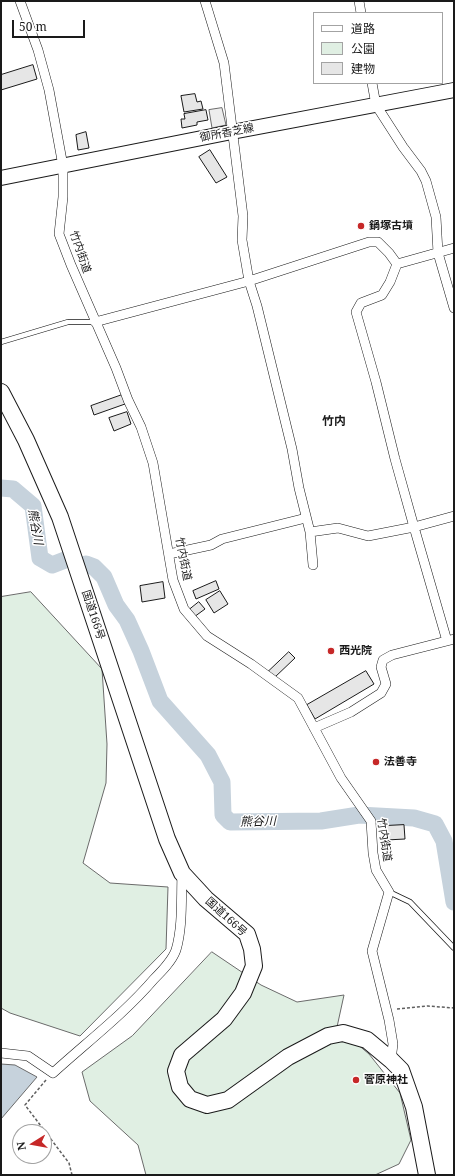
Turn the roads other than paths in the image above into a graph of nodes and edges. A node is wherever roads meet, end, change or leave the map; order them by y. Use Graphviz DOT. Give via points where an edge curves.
graph roads {
  1 [pos="20,1"];
  2 [pos="205,1"];
  3 [pos="359,1"];
  4 [pos="361,12"];
  5 [pos="372,84"];
  6 [pos="454,90"];
  7 [pos="376,105"];
  8 [pos="232,132"];
  9 [pos="63,166"];
  10 [pos="1,178"];
  11 [pos="454,248"];
  12 [pos="438,253"];
  13 [pos="397,264"];
  14 [pos="249,281"];
  15 [pos="454,308"];
  16 [pos="95,322"];
  17 [pos="1,342"];
  18 [pos="1,392"];
  19 [pos="454,516"];
  20 [pos="306,518"];
  21 [pos="414,527"];
  22 [pos="310,532"];
  23 [pos="169,554"];
  24 [pos="313,565"];
  25 [pos="451,640"];
  26 [pos="314,728"];
  27 [pos="182,873"];
  28 [pos="389,892"];
  29 [pos="454,948"];
  30 [pos="1,1052"];
  31 [pos="391,1060"];
  32 [pos="427,1175"];
  1 -- 9 [label="street, 竹内街道" via="38,50"];
  2 -- 8 [label="street" via="224,63"];
  3 -- 4 [label="street"];
  5 -- 7 [label="street"];
  6 -- 7 [label="main road, 御所香芝線"];
  7 -- 8 [label="main road, 御所香芝線"];
  7 -- 12 [label="street" via="426,180 436,217"];
  8 -- 9 [label="main road, 御所香芝線"];
  8 -- 14 [label="street" via="243,216 242,240"];
  9 -- 10 [label="main road, 御所香芝線"];
  9 -- 16 [label="street, 竹内街道" via="59,234"];
  11 -- 12 [label="street"];
  12 -- 13 [label="street"];
  12 -- 15 [label="street"];
  13 -- 14 [label="street" via="378,242 369,242"];
  13 -- 21 [label="street" via="382,295 361,303 356,312"];
  14 -- 16 [label="street"];
  14 -- 20 [label="street" via="280,399"];
  16 -- 17 [label="lane" via="68,322"];
  16 -- 23 [label="street, 竹内街道" via="154,463"];
  18 -- 27 [label="highway, 国道166号" via="26,440 60,517 167,839"];
  19 -- 21 [label="street"];
  20 -- 22 [label="street"];
  20 -- 23 [label="street" via="222,539 210,546"];
  21 -- 22 [label="street" via="368,536 338,528"];
  21 -- 25 [label="street"];
  22 -- 24 [label="street"];
  23 -- 26 [label="street, 竹内街道" via="173,580 184,609 207,636 298,698"];
  25 -- 26 [label="street" via="392,655 383,660 380,667 386,684 380,693 351,712"];
  26 -- 28 [label="street, 竹内街道" via="341,778 369,818 376,870"];
  27 -- 30 [label="street" via="180,932 175,951 143,992 53,1073 28,1056"];
  27 -- 31 [label="highway, 国道166号" via="206,899 247,934 254,966 243,994 224,1019 182,1055 176,1071 180,1087 190,1099 207,1105 228,1100 288,1057 328,1036 344,1033 367,1040"];
  28 -- 29 [label="lane" via="410,902"];
  28 -- 31 [label="street" via="372,951 393,1044"];
  31 -- 32 [label="highway, 国道166号" via="401,1070 414,1107"];
}
